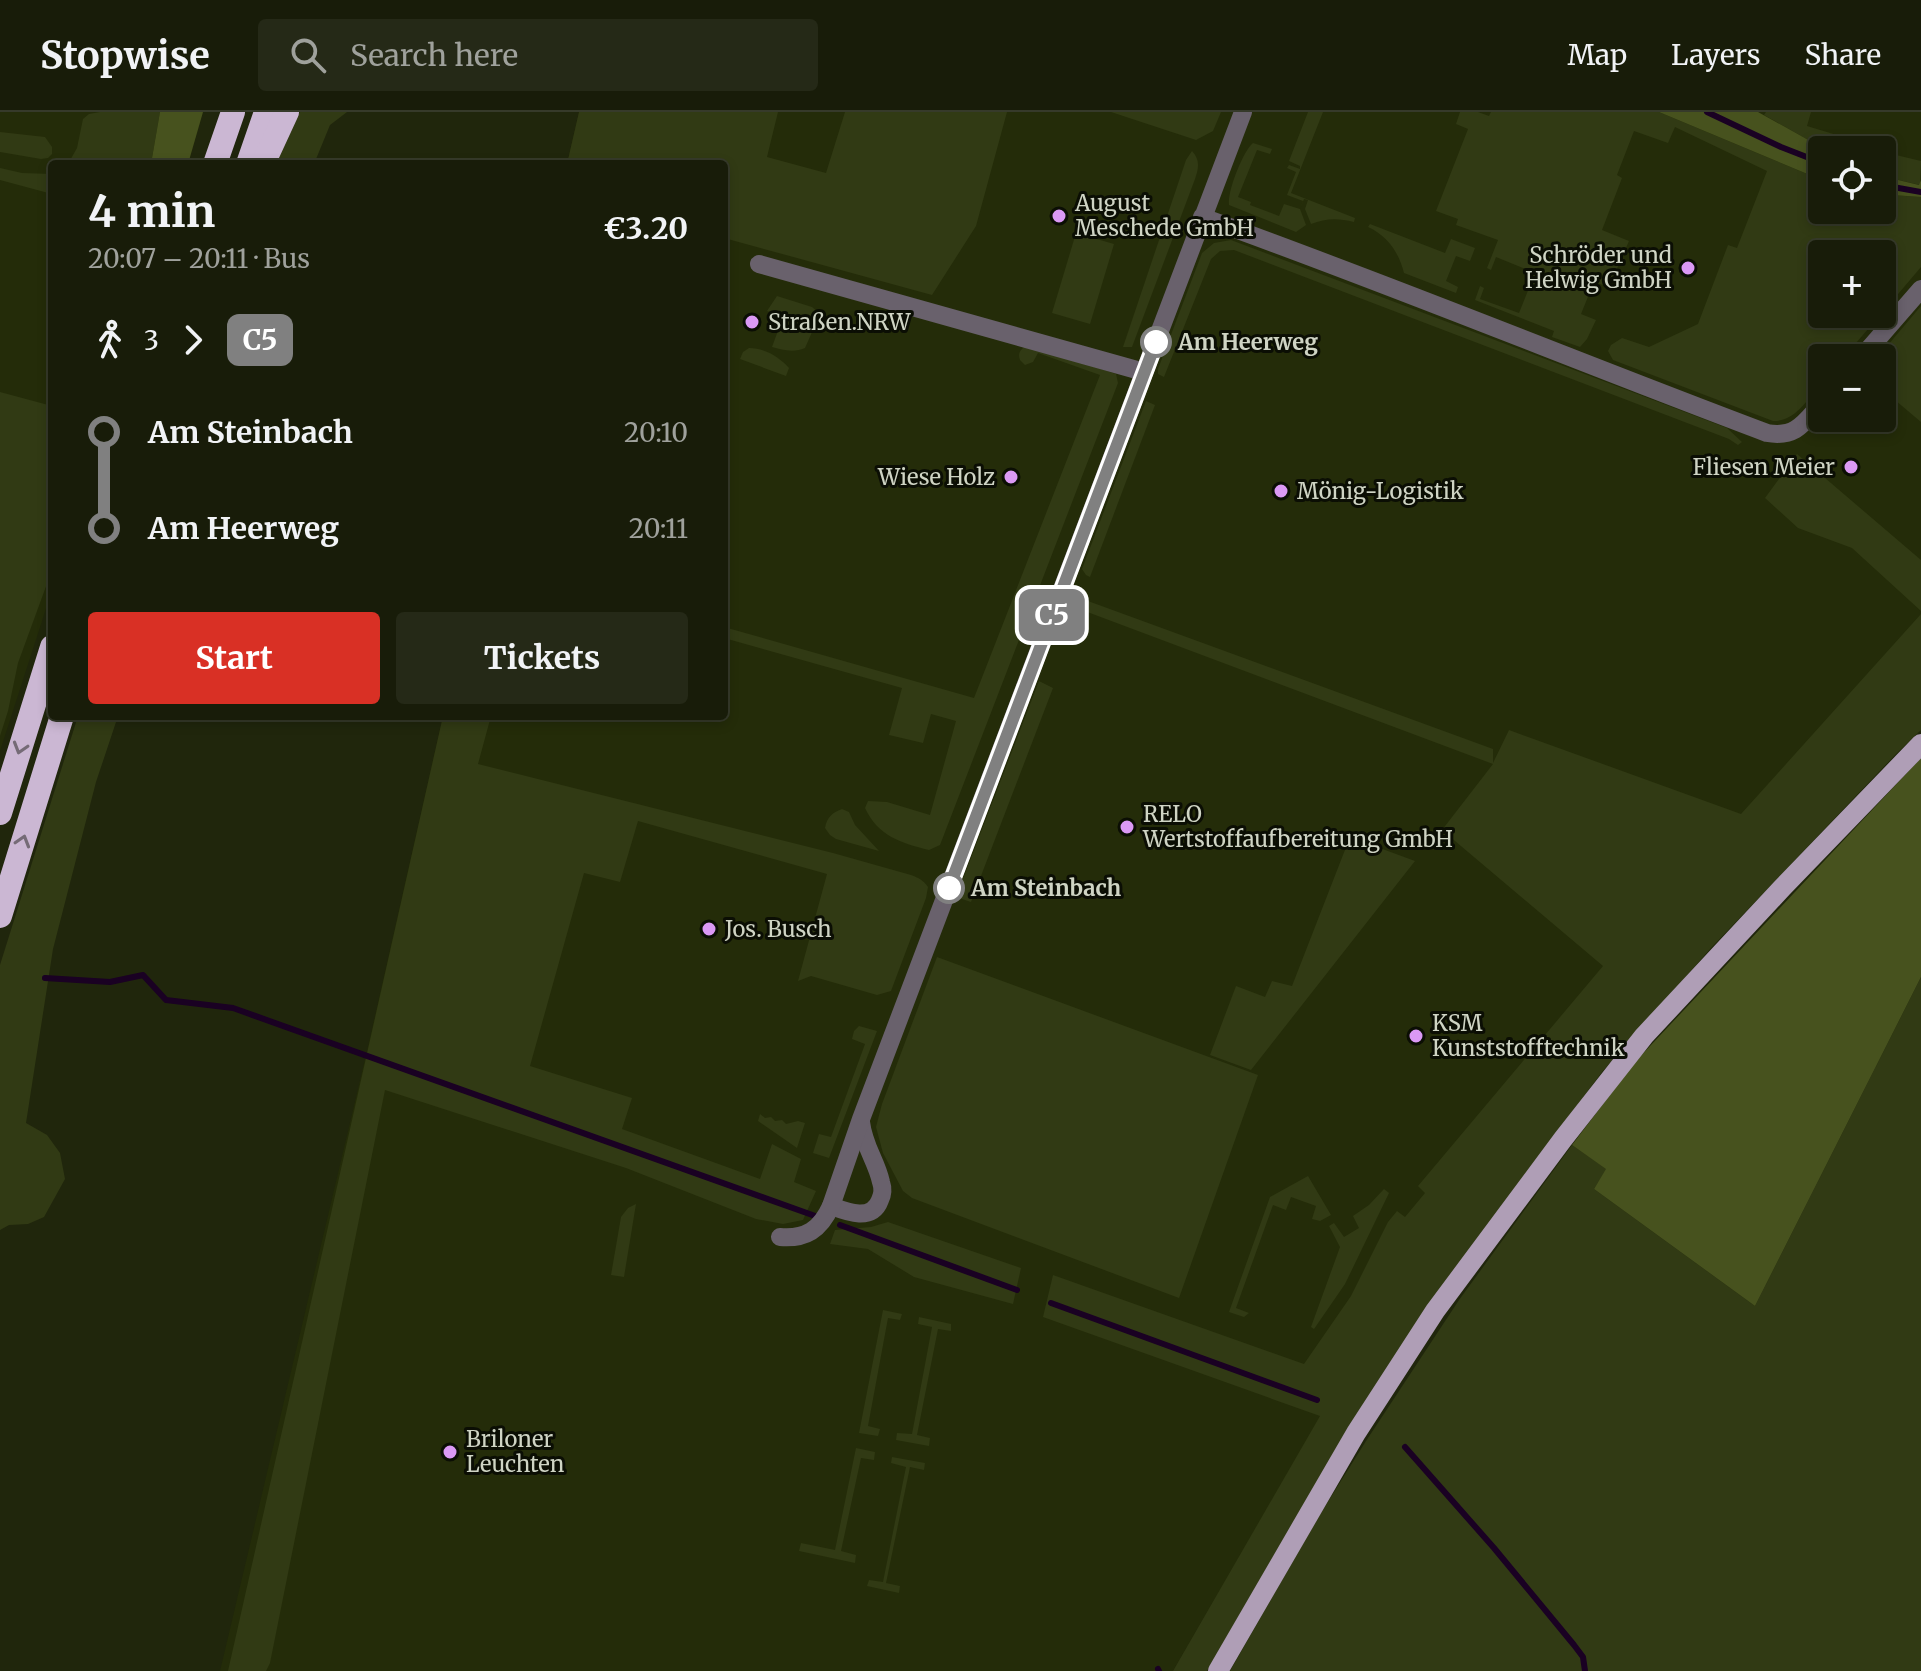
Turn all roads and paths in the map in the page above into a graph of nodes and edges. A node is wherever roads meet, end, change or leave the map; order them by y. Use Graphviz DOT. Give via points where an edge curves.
graph roads {
  1 [pos="218,112"];
  2 [pos="233,112"];
  3 [pos="266,112"];
  4 [pos="287,112"];
  5 [pos="1243,112"];
  6 [pos="205,160"];
  7 [pos="216,160"];
  8 [pos="249,160"];
  9 [pos="265,160"];
  10 [pos="1202,217"];
  11 [pos="759,264"];
  12 [pos="1921,290"];
  13 [pos="1873,344"];
  14 [pos="1144,372"];
  15 [pos="1808,417"];
  16 [pos="48,660"];
  17 [pos="61,720"];
  18 [pos="1921,744"];
  19 [pos="0,813"];
  20 [pos="0,916"];
  21 [pos="861,1119"];
  22 [pos="831,1206"];
  23 [pos="780,1237"];
  24 [pos="1218,1671"];
  1 -- 6 [label="highway"];
  2 -- 7 [label="highway"];
  3 -- 8 [label="highway"];
  4 -- 9 [label="highway"];
  5 -- 10 [label="street"];
  10 -- 14 [label="street"];
  10 -- 15 [label="street" via="1767,433 1793,432"];
  11 -- 14 [label="street"];
  12 -- 13 [label="street"];
  14 -- 21 [label="street"];
  16 -- 19 [label="highway, one-way"];
  20 -- 17 [label="highway, one-way"];
  18 -- 24 [label="main road" via="1654,1025 1563,1139 1435,1311 1356,1433"];
  21 -- 22 [label="street"];
  21 -- 22 [label="street" via="881,1182 881,1199 865,1214"];
  22 -- 23 [label="street" via="806,1235"];
}
